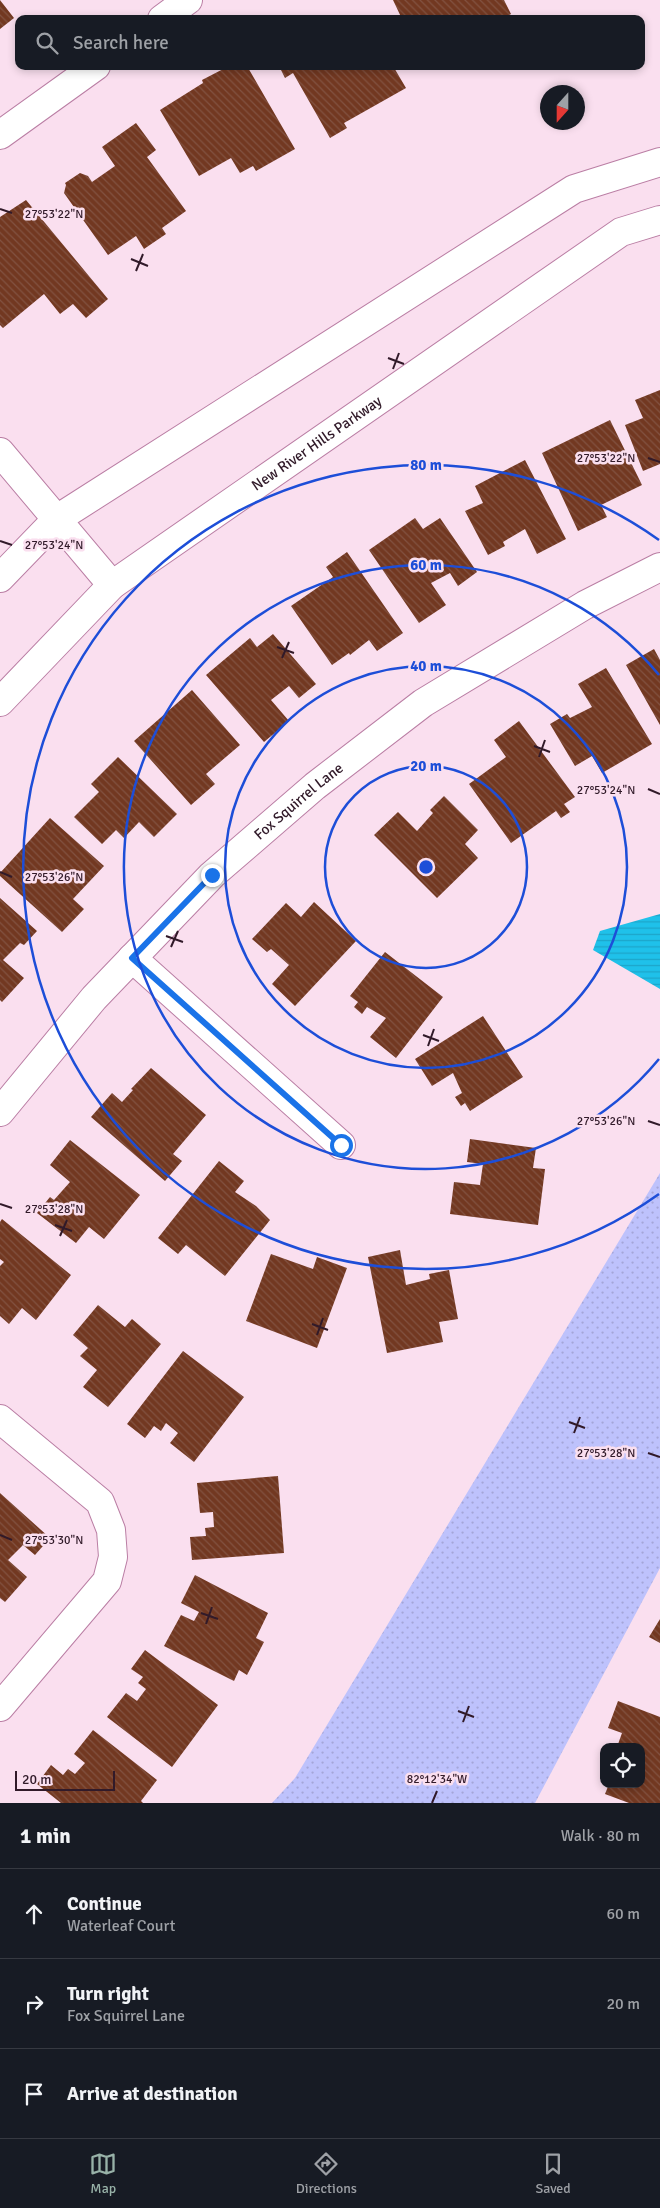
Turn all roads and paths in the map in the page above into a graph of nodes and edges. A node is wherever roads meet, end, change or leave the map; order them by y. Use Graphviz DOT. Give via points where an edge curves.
graph roads {
  1 [pos="188,0"];
  2 [pos="167,15"];
  3 [pos="90,70"];
  4 [pos="0,135"];
  5 [pos="660,162"];
  6 [pos="660,220"];
  7 [pos="0,452"];
  8 [pos="56,519"];
  9 [pos="660,567"];
  10 [pos="0,578"];
  11 [pos="112,585"];
  12 [pos="0,702"];
  13 [pos="132,958"];
  14 [pos="0,1112"];
  15 [pos="341,1145"];
  16 [pos="0,1419"];
  17 [pos="0,1708"];
  1 -- 2 [label="street"];
  3 -- 4 [label="street"];
  5 -- 8 [label="street" via="574,189"];
  6 -- 11 [label="street, New River Hills Parkway" via="621,232"];
  7 -- 8 [label="street"];
  8 -- 10 [label="street"];
  8 -- 11 [label="street"];
  9 -- 13 [label="street, Fox Squirrel Lane" via="585,605 423,703 315,786 212,875"];
  11 -- 12 [label="street, New River Hills Parkway"];
  13 -- 14 [label="street, Fox Squirrel Lane" via="94,998"];
  13 -- 15 [label="street"];
  16 -- 17 [label="street" via="100,1502 111,1530 113,1557 106,1581"];
}
